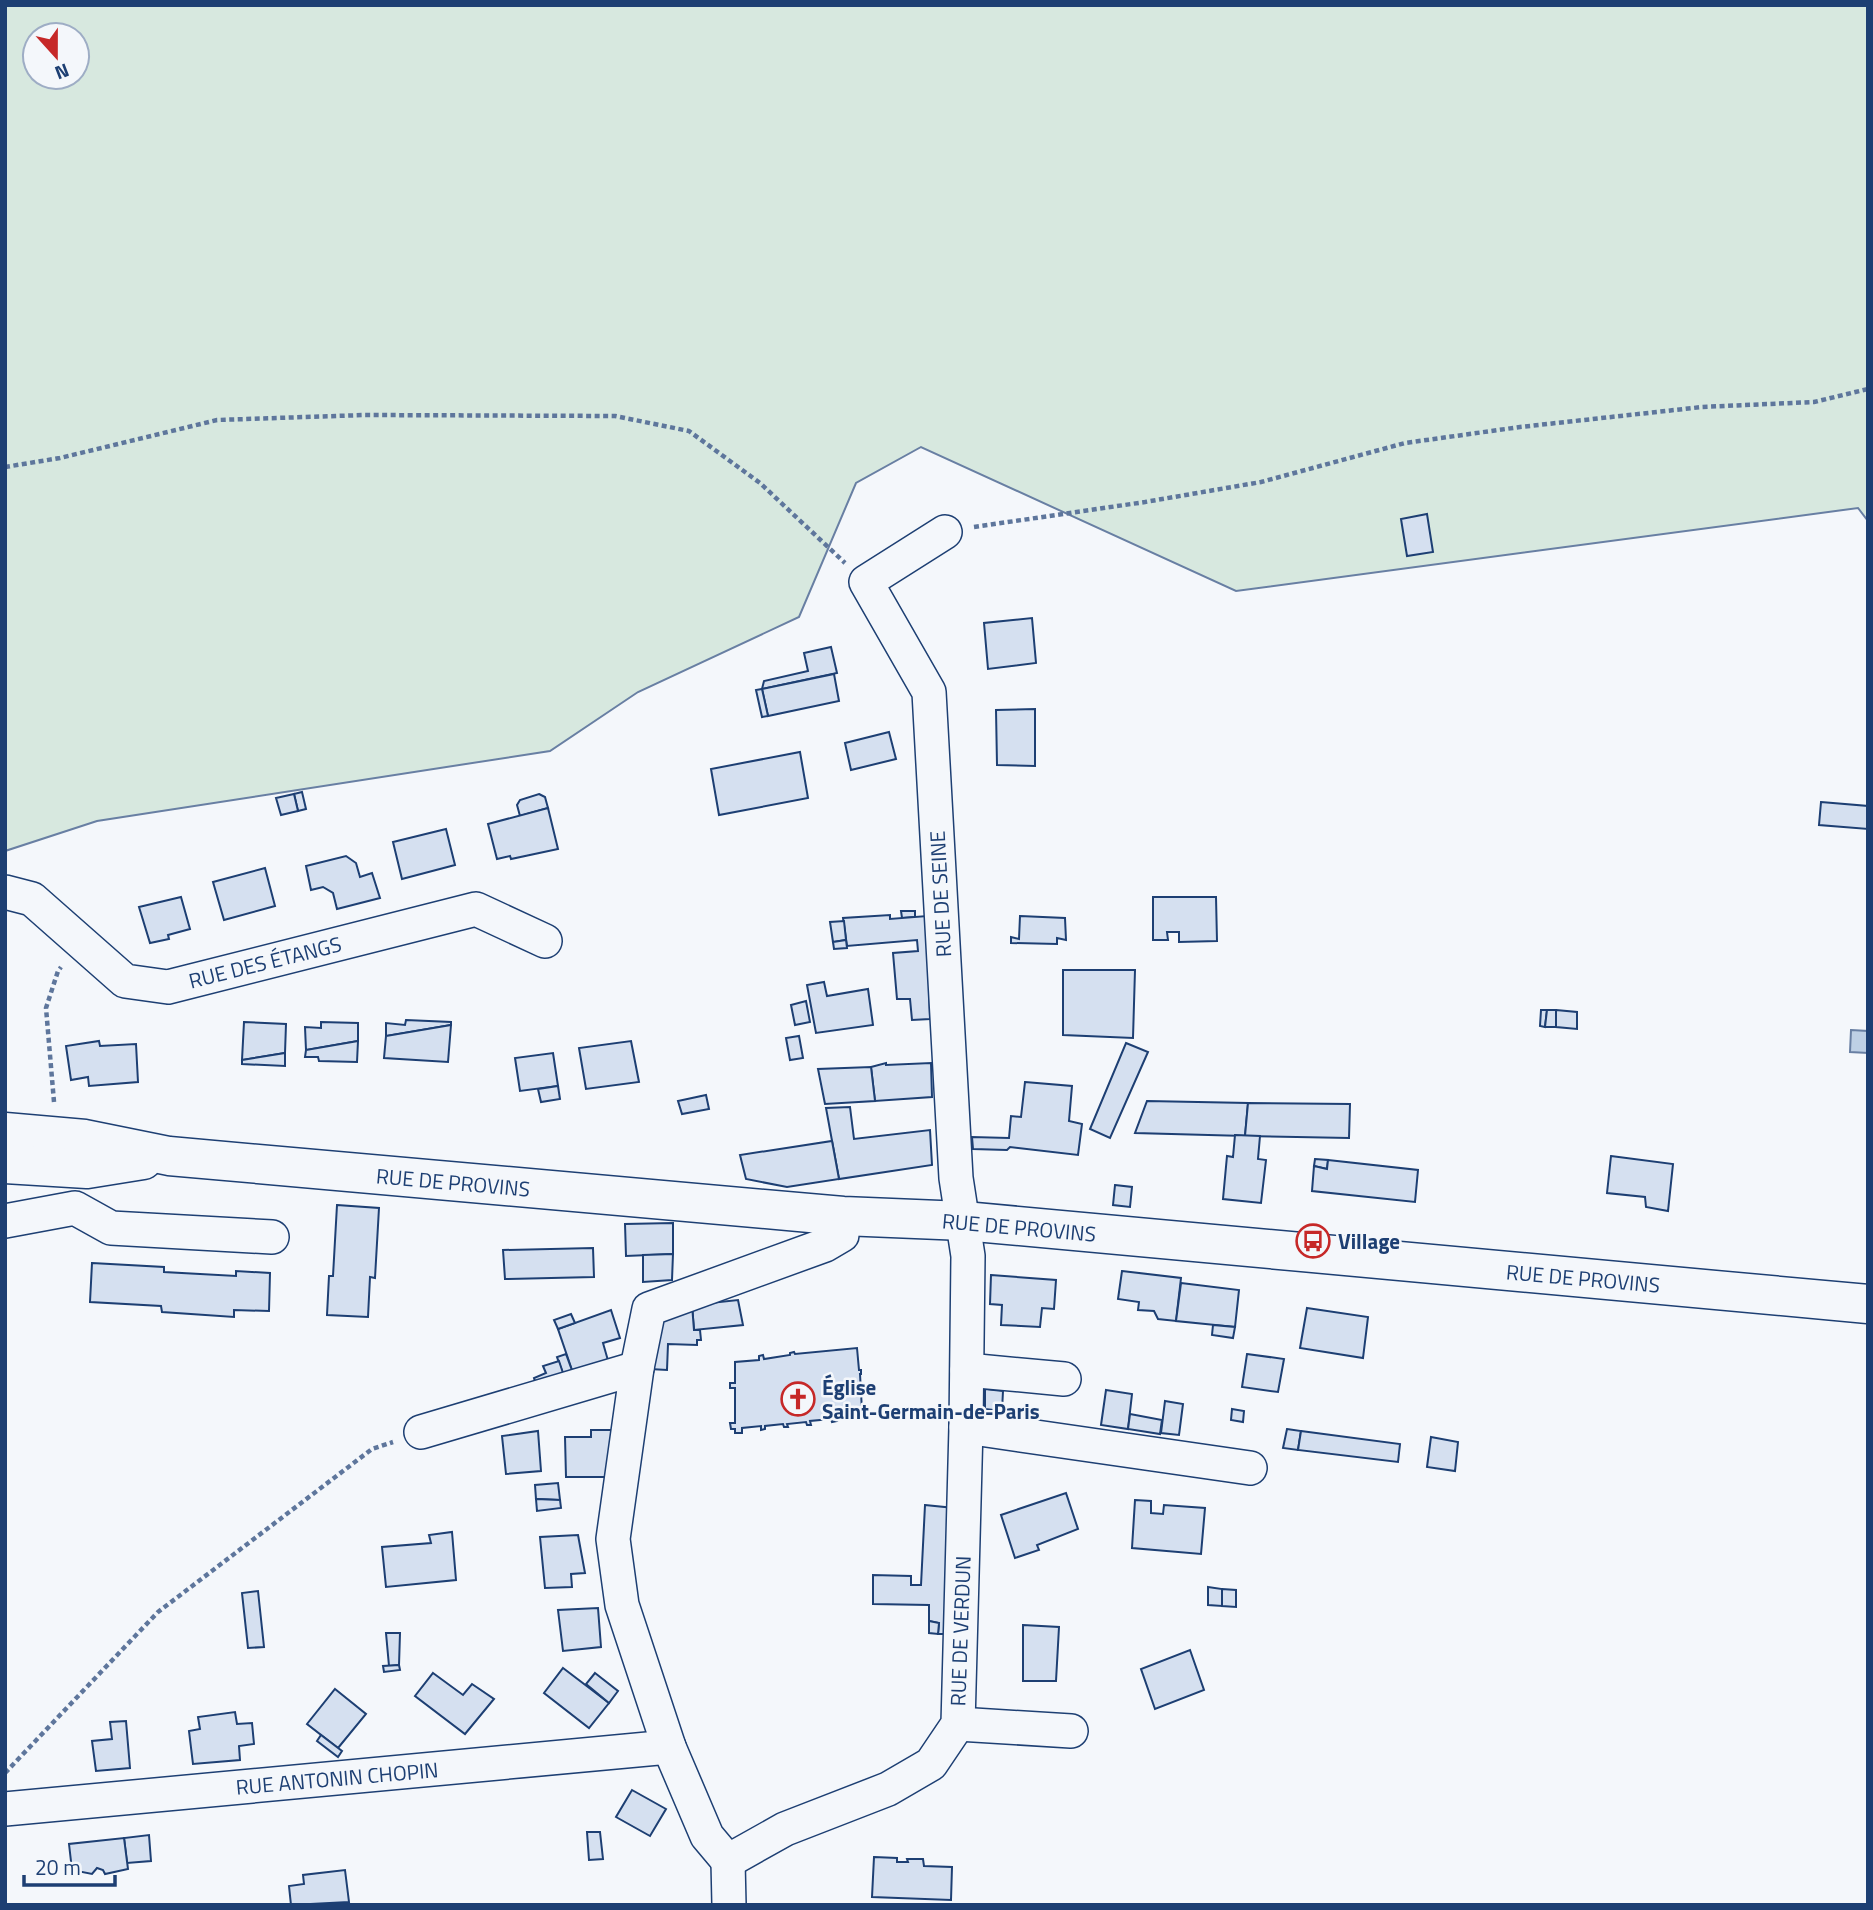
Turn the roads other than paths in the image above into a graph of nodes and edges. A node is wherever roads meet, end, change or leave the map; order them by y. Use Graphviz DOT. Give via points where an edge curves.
graph roads {
  1 [pos="945,533"];
  2 [pos="5,892"];
  3 [pos="545,941"];
  4 [pos="5,1132"];
  5 [pos="169,1156"];
  6 [pos="5,1164"];
  7 [pos="843,1216"];
  8 [pos="5,1221"];
  9 [pos="964,1221"];
  10 [pos="272,1237"];
  11 [pos="1868,1304"];
  12 [pos="638,1368"];
  13 [pos="967,1370"];
  14 [pos="1064,1379"];
  15 [pos="967,1427"];
  16 [pos="421,1432"];
  17 [pos="1251,1468"];
  18 [pos="958,1724"];
  19 [pos="1071,1731"];
  20 [pos="669,1746"];
  21 [pos="5,1809"];
  22 [pos="727,1861"];
  23 [pos="729,1905"];
  1 -- 9 [label="street, RUE DE SEINE" via="866,582 929,692 956,1178"];
  2 -- 3 [label="street, RUE DES ÉTANGS" via="32,899 125,981 169,987 476,909"];
  4 -- 5 [label="main road" via="85,1139"];
  5 -- 6 [label="main road" via="87,1169"];
  5 -- 7 [label="main road, RUE DE PROVINS"];
  7 -- 9 [label="main road, RUE DE PROVINS"];
  7 -- 12 [label="street" via="842,1235 825,1245 649,1309"];
  8 -- 10 [label="street" via="75,1208 111,1228"];
  9 -- 11 [label="main road, RUE DE PROVINS"];
  9 -- 13 [label="street, RUE DE VERDUN"];
  12 -- 16 [label="street"];
  12 -- 20 [label="street" via="613,1539 622,1605"];
  13 -- 14 [label="street"];
  13 -- 15 [label="street, RUE DE VERDUN"];
  15 -- 17 [label="street"];
  15 -- 18 [label="street, RUE DE VERDUN"];
  18 -- 19 [label="street"];
  18 -- 22 [label="street, RUE DE VERDUN" via="931,1764 888,1789 785,1829"];
  20 -- 21 [label="street, RUE ANTONIN CHOPIN"];
  20 -- 22 [label="street" via="707,1836"];
  22 -- 23 [label="street"];
}
